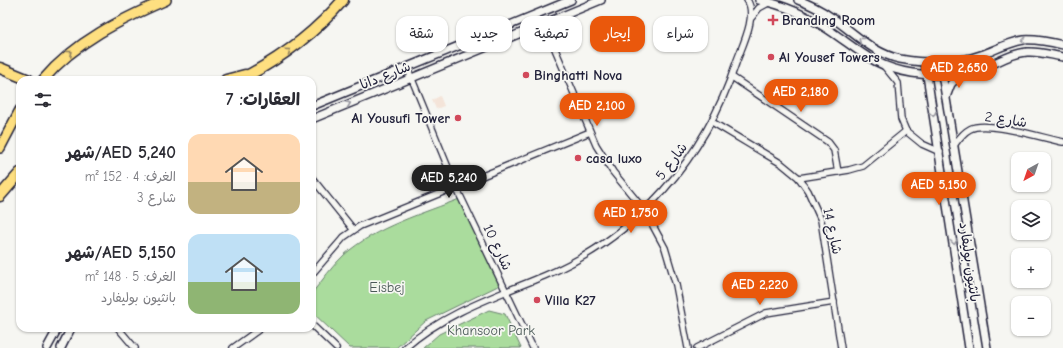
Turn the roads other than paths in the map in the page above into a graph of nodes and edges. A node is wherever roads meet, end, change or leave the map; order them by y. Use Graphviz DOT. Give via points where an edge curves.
graph roads {
  1 [pos="166,0"];
  2 [pos="343,0"];
  3 [pos="571,0"];
  4 [pos="601,0"];
  5 [pos="746,0"];
  6 [pos="759,0"];
  7 [pos="798,0"];
  8 [pos="770,2"];
  9 [pos="561,16"];
  10 [pos="751,19"];
  11 [pos="520,33"];
  12 [pos="1063,45"];
  13 [pos="556,52"];
  14 [pos="1063,57"];
  15 [pos="925,62"];
  16 [pos="940,62"];
  17 [pos="407,66"];
  18 [pos="883,66"];
  19 [pos="0,68"];
  20 [pos="255,72"];
  21 [pos="962,73"];
  22 [pos="927,75"];
  23 [pos="942,75"];
  24 [pos="19,76"];
  25 [pos="47,76"];
  26 [pos="240,76"];
  27 [pos="247,76"];
  28 [pos="732,77"];
  29 [pos="411,79"];
  30 [pos="946,99"];
  31 [pos="316,104"];
  32 [pos="316,117"];
  33 [pos="16,118"];
  34 [pos="712,122"];
  35 [pos="590,132"];
  36 [pos="906,132"];
  37 [pos="1063,142"];
  38 [pos="953,147"];
  39 [pos="0,148"];
  40 [pos="940,152"];
  41 [pos="838,172"];
  42 [pos="16,178"];
  43 [pos="799,178"];
  44 [pos="316,183"];
  45 [pos="456,187"];
  46 [pos="0,196"];
  47 [pos="645,211"];
  48 [pos="353,230"];
  49 [pos="316,269"];
  50 [pos="505,291"];
  51 [pos="834,302"];
  52 [pos="316,329"];
  53 [pos="56,332"];
  54 [pos="70,332"];
  55 [pos="121,332"];
  56 [pos="255,332"];
  57 [pos="970,347"];
  58 [pos="47,348"];
  59 [pos="61,348"];
  60 [pos="135,348"];
  61 [pos="233,348"];
  62 [pos="336,348"];
  63 [pos="405,348"];
  64 [pos="533,348"];
  65 [pos="688,348"];
  66 [pos="697,348"];
  67 [pos="841,348"];
  68 [pos="987,348"];
  25 -- 1 [label="main road, one-way" via="86,40 129,16"];
  20 -- 2 [label="highway, one-way" via="291,49"];
  3 -- 17 [label="street, شارع دانا"];
  4 -- 9 [label="street, شارع دانا"];
  5 -- 10 [label="street" via="750,6"];
  6 -- 8 [label="street"];
  15 -- 7 [label="street, one-way" via="886,55 862,41 831,17"];
  8 -- 10 [label="street, شارع 5" via="759,8"];
  8 -- 18 [label="street" via="810,19"];
  10 -- 28 [label="street, شارع 5"];
  11 -- 29 [label="street, شارع دانا"];
  12 -- 16 [label="street, one-way" via="1024,40 970,58"];
  13 -- 35 [label="street"];
  14 -- 21 [label="street" via="1026,52"];
  15 -- 16 [label="street"];
  15 -- 22 [label="street, بانثيون بوليفارد"];
  16 -- 23 [label="street, بانثيون بوليفارد"];
  17 -- 29 [label="street, شارع 10"];
  17 -- 31 [label="street, شارع دانا"];
  18 -- 22 [label="street"];
  18 -- 36 [label="street" via="898,83 901,119"];
  19 -- 24 [label="highway"];
  20 -- 26 [label="highway"];
  20 -- 27 [label="highway"];
  21 -- 23 [label="street"];
  21 -- 30 [label="street" via="951,84"];
  22 -- 23 [label="street"];
  22 -- 40 [label="street, بانثيون بوليفارد, one-way"];
  23 -- 30 [label="street, بانثيون بوليفارد"];
  28 -- 34 [label="street, شارع 5"];
  28 -- 41 [label="street" via="828,142 834,150"];
  32 -- 29 [label="street, شارع دانا, one-way"];
  29 -- 45 [label="street, شارع 10"];
  30 -- 38 [label="street, بانثيون بوليفارد"];
  33 -- 39 [label="main road"];
  34 -- 43 [label="street, شارع 14" via="782,164"];
  34 -- 47 [label="street, شارع 5" via="680,171"];
  35 -- 45 [label="street"];
  35 -- 47 [label="street" via="613,172"];
  36 -- 40 [label="street" via="922,144"];
  36 -- 41 [label="street" via="870,162"];
  37 -- 38 [label="street, شارع 2" via="984,126 964,133"];
  38 -- 68 [label="street, بانثيون بوليفارد"];
  40 -- 57 [label="street, بانثيون بوليفارد, one-way"];
  41 -- 43 [label="street"];
  42 -- 46 [label="highway"];
  43 -- 51 [label="street, شارع 14" via="816,205 821,220"];
  44 -- 48 [label="street"];
  45 -- 48 [label="street"];
  45 -- 50 [label="street, شارع 10"];
  47 -- 50 [label="street, شارع 5" via="584,256 544,276"];
  47 -- 65 [label="street" via="659,234 673,273"];
  48 -- 49 [label="street" via="336,245"];
  50 -- 63 [label="street, شارع 5" via="429,328"];
  50 -- 64 [label="street, شارع 10"];
  51 -- 66 [label="street" via="766,313"];
  51 -- 67 [label="street, شارع 14"];
  52 -- 62 [label="street"];
  53 -- 58 [label="street"];
  54 -- 59 [label="street"];
  55 -- 60 [label="street"];
  56 -- 61 [label="street"];
}
